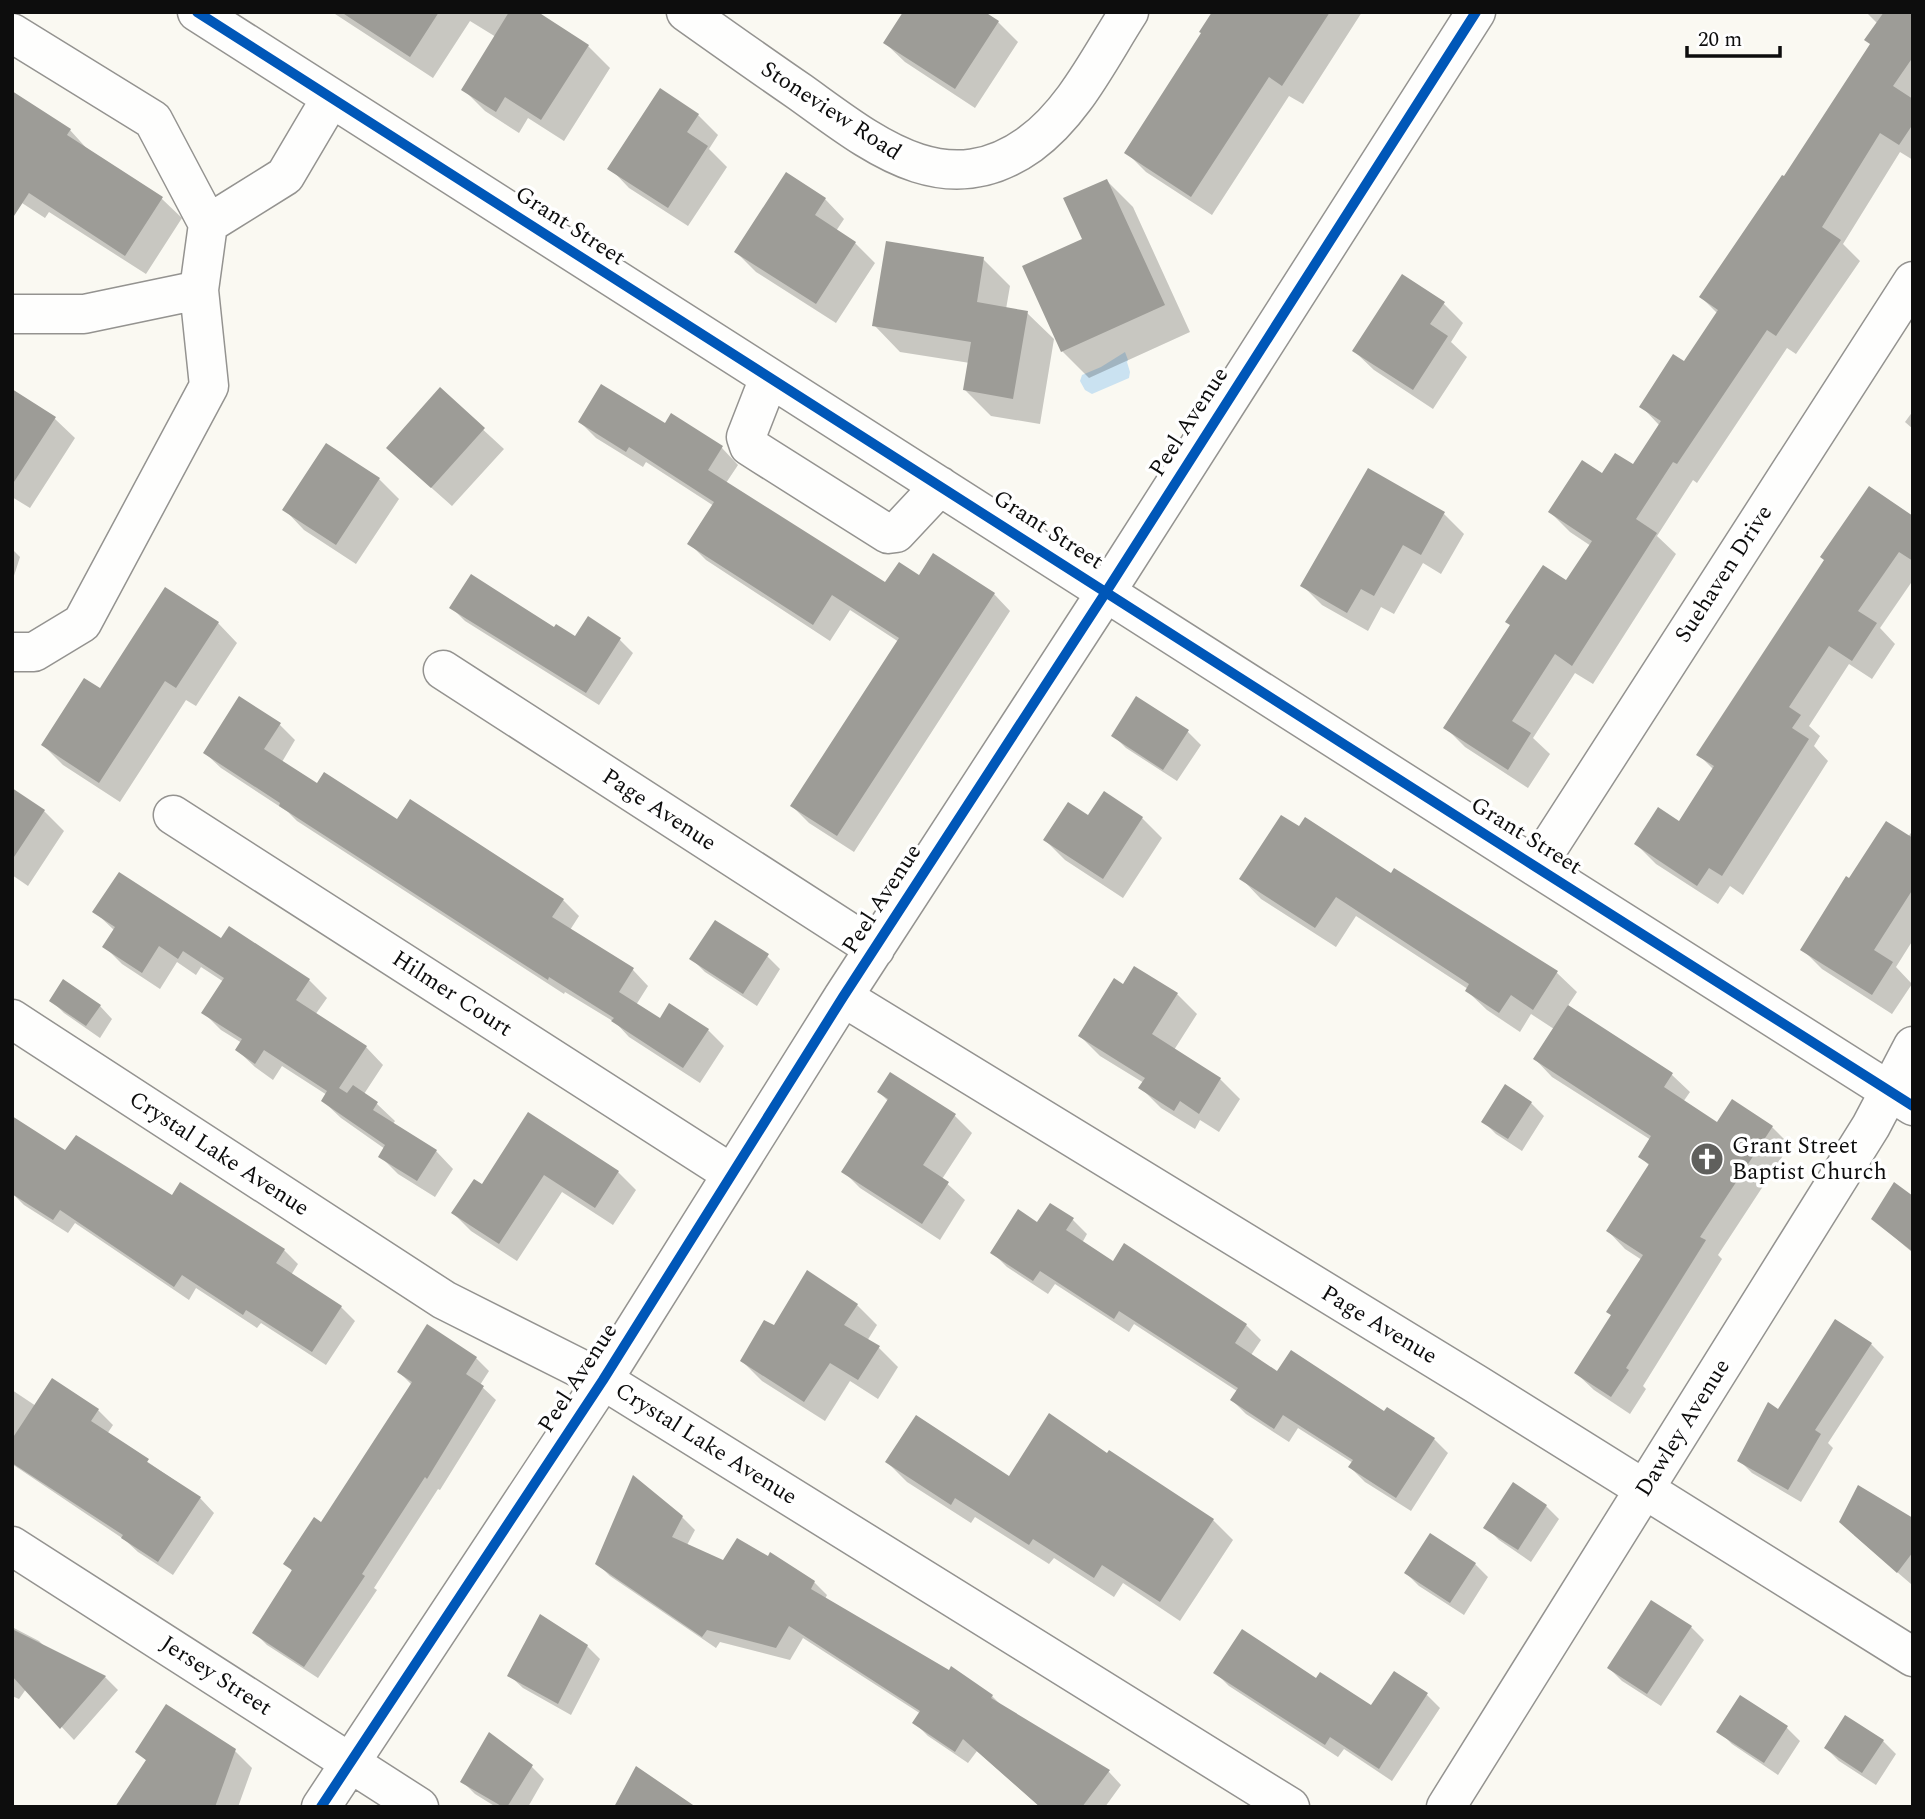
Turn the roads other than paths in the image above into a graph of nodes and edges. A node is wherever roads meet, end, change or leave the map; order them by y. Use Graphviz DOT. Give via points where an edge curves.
graph roads {
  1 [pos="197,12"];
  2 [pos="686,12"];
  3 [pos="1129,12"];
  4 [pos="1476,12"];
  5 [pos="12,33"];
  6 [pos="331,98"];
  7 [pos="208,224"];
  8 [pos="1913,281"];
  9 [pos="199,290"];
  10 [pos="12,314"];
  11 [pos="769,378"];
  12 [pos="940,486"];
  13 [pos="1106,592"];
  14 [pos="12,652"];
  15 [pos="443,670"];
  16 [pos="173,815"];
  17 [pos="1536,867"];
  18 [pos="874,949"];
  19 [pos="844,997"];
  20 [pos="12,1019"];
  21 [pos="1913,1046"];
  22 [pos="1901,1098"];
  23 [pos="732,1174"];
  24 [pos="603,1380"];
  25 [pos="1645,1490"];
  26 [pos="12,1546"];
  27 [pos="1913,1657"];
  28 [pos="350,1762"];
  29 [pos="321,1807"];
  30 [pos="419,1807"];
  31 [pos="1290,1807"];
  32 [pos="1446,1807"];
  1 -- 6 [label="street, Grant Street"];
  2 -- 3 [label="street, Stoneview Road" via="873,144 911,163 954,170 992,163 1029,144 1057,120"];
  4 -- 13 [label="street, Peel Avenue"];
  5 -- 7 [label="street" via="153,120"];
  6 -- 7 [label="street" via="285,176"];
  6 -- 11 [label="street, Grant Street"];
  7 -- 9 [label="street"];
  8 -- 17 [label="street, Suehaven Drive"];
  9 -- 10 [label="street" via="84,314"];
  9 -- 14 [label="street" via="209,386 82,623 34,652"];
  11 -- 12 [label="street, Grant Street"];
  11 -- 12 [label="street" via="746,437 749,446 888,534 896,533"];
  12 -- 13 [label="street, Grant Street"];
  13 -- 17 [label="street, Grant Street"];
  13 -- 18 [label="street, Peel Avenue"];
  15 -- 18 [label="street, Page Avenue"];
  16 -- 23 [label="street, Hilmer Court"];
  17 -- 22 [label="street, Grant Street"];
  18 -- 19 [label="street, Peel Avenue"];
  19 -- 23 [label="street, Peel Avenue"];
  19 -- 25 [label="street, Page Avenue"];
  20 -- 24 [label="street, Crystal Lake Avenue" via="444,1300"];
  21 -- 22 [label="street, Dawley Avenue"];
  22 -- 25 [label="street, Dawley Avenue" via="1871,1126"];
  23 -- 24 [label="street, Peel Avenue"];
  24 -- 28 [label="street, Peel Avenue"];
  24 -- 31 [label="street, Crystal Lake Avenue"];
  25 -- 27 [label="street, Page Avenue"];
  25 -- 32 [label="street, Dawley Avenue"];
  26 -- 28 [label="street, Jersey Street"];
  28 -- 29 [label="street, Peel Avenue"];
  28 -- 30 [label="street, Jersey Street"];
}
